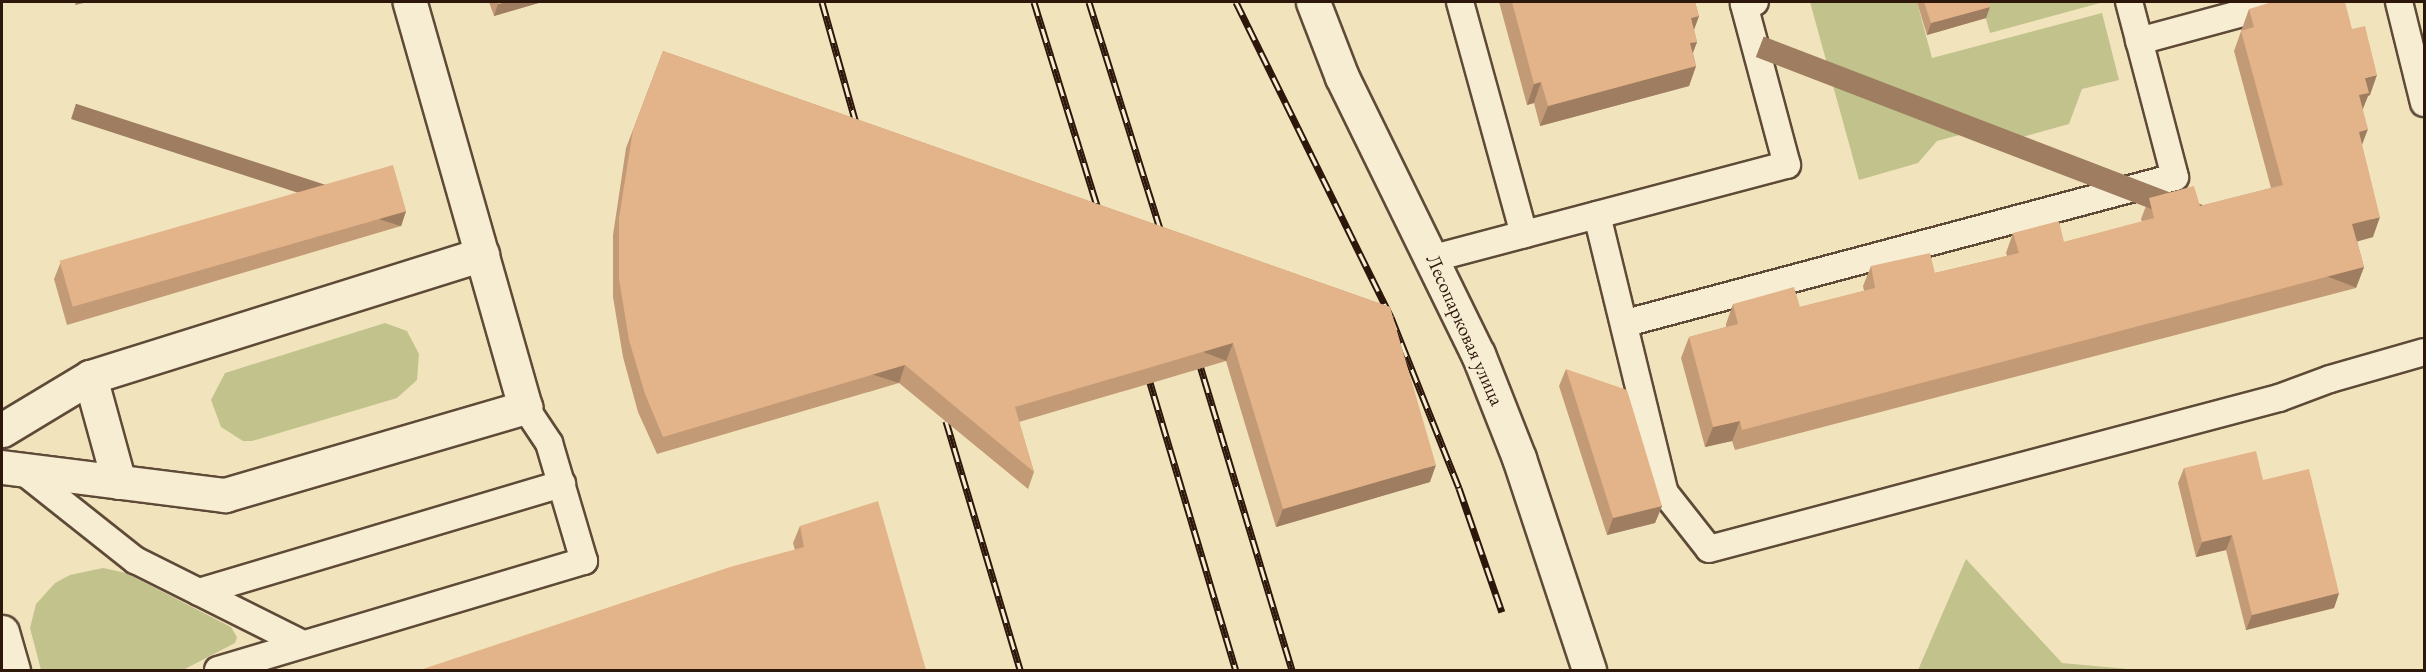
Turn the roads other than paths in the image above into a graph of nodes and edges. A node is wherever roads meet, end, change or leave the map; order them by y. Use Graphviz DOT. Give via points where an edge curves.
graph roads {
  1 [pos="410,2"];
  2 [pos="1313,2"];
  3 [pos="1460,2"];
  4 [pos="1755,2"];
  5 [pos="2129,2"];
  6 [pos="2284,2"];
  7 [pos="2399,2"];
  8 [pos="2139,41"];
  9 [pos="2424,103"];
  10 [pos="1597,215"];
  11 [pos="1524,234"];
  12 [pos="482,254"];
  13 [pos="1434,258"];
  14 [pos="1626,323"];
  15 [pos="2424,352"];
  16 [pos="90,377"];
  17 [pos="525,407"];
  18 [pos="2,430"];
  19 [pos="11,468"];
  20 [pos="119,482"];
  21 [pos="562,484"];
  22 [pos="199,592"];
  23 [pos="2,632"];
  24 [pos="303,644"];
  25 [pos="14,670"];
  26 [pos="218,670"];
  27 [pos="1589,670"];
  1 -- 12 [label="street"];
  2 -- 13 [label="street, Лесопарковая улица" via="1342,77"];
  3 -- 11 [label="lane"];
  4 -- 10 [label="lane" via="1744,4 1787,165"];
  5 -- 8 [label="lane"];
  6 -- 8 [label="lane"];
  7 -- 9 [label="lane"];
  8 -- 14 [label="lane" via="2175,177"];
  10 -- 11 [label="lane"];
  10 -- 14 [label="lane"];
  11 -- 13 [label="lane"];
  12 -- 16 [label="street"];
  12 -- 17 [label="street"];
  13 -- 27 [label="street, Лесопарковая улица" via="1520,458"];
  14 -- 15 [label="lane" via="1632,371 1665,493 1709,549 2279,398"];
  16 -- 18 [label="street"];
  16 -- 20 [label="street"];
  17 -- 20 [label="street" via="225,495"];
  17 -- 21 [label="lane" via="549,443"];
  19 -- 20 [label="street"];
  19 -- 22 [label="lane" via="135,560"];
  21 -- 22 [label="lane"];
  21 -- 24 [label="lane" via="584,561"];
  22 -- 24 [label="lane"];
  23 -- 25 [label="street"];
  24 -- 26 [label="lane"];
}
